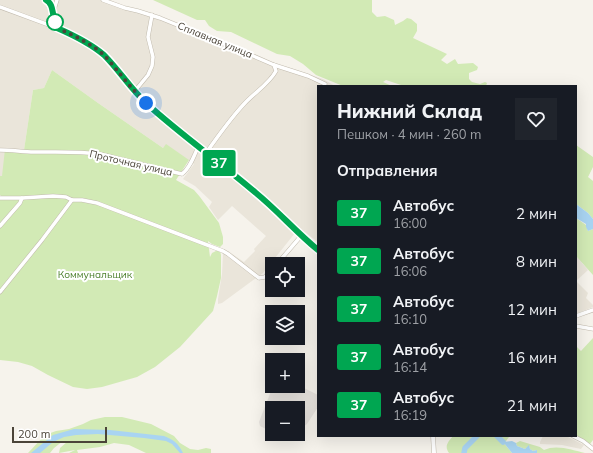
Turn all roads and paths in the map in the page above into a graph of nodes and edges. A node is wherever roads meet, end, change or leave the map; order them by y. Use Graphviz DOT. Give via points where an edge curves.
graph roads {
  1 [pos="46,0"];
  2 [pos="57,0"];
  3 [pos="103,0"];
  4 [pos="0,7"];
  5 [pos="53,11"];
  6 [pos="152,15"];
  7 [pos="57,28"];
  8 [pos="274,65"];
  9 [pos="325,84"];
  10 [pos="134,92"];
  11 [pos="198,147"];
  12 [pos="0,150"];
  13 [pos="206,153"];
  14 [pos="0,198"];
  15 [pos="22,198"];
  16 [pos="72,200"];
  17 [pos="0,226"];
  18 [pos="301,236"];
  19 [pos="317,249"];
  20 [pos="283,257"];
  21 [pos="265,277"];
  22 [pos="0,292"];
  23 [pos="593,310"];
  24 [pos="577,316"];
  25 [pos="577,326"];
  26 [pos="593,329"];
  27 [pos="433,437"];
  28 [pos="575,437"];
  29 [pos="593,449"];
  30 [pos="434,453"];
  1 -- 5 [label="street"];
  2 -- 5 [label="street"];
  3 -- 6 [label="street, Сплавная улица"];
  4 -- 7 [label="street"];
  5 -- 7 [label="street"];
  6 -- 8 [label="street, Сплавная улица"];
  6 -- 10 [label="street" via="148,36 152,66"];
  7 -- 10 [label="street" via="97,50"];
  8 -- 9 [label="street, Сплавная улица"];
  8 -- 13 [label="street" via="276,71 270,79 238,110"];
  10 -- 11 [label="street"];
  11 -- 12 [label="street, Проточная улица" via="182,174 87,152"];
  11 -- 13 [label="street"];
  13 -- 18 [label="street" via="262,198"];
  14 -- 15 [label="street"];
  15 -- 16 [label="street" via="53,196"];
  15 -- 17 [label="street"];
  16 -- 21 [label="street" via="112,208 216,248 259,278"];
  16 -- 22 [label="street"];
  18 -- 19 [label="street"];
  18 -- 20 [label="street"];
  23 -- 24 [label="street"];
  25 -- 26 [label="street"];
  27 -- 30 [label="street"];
  28 -- 29 [label="street"];
}
